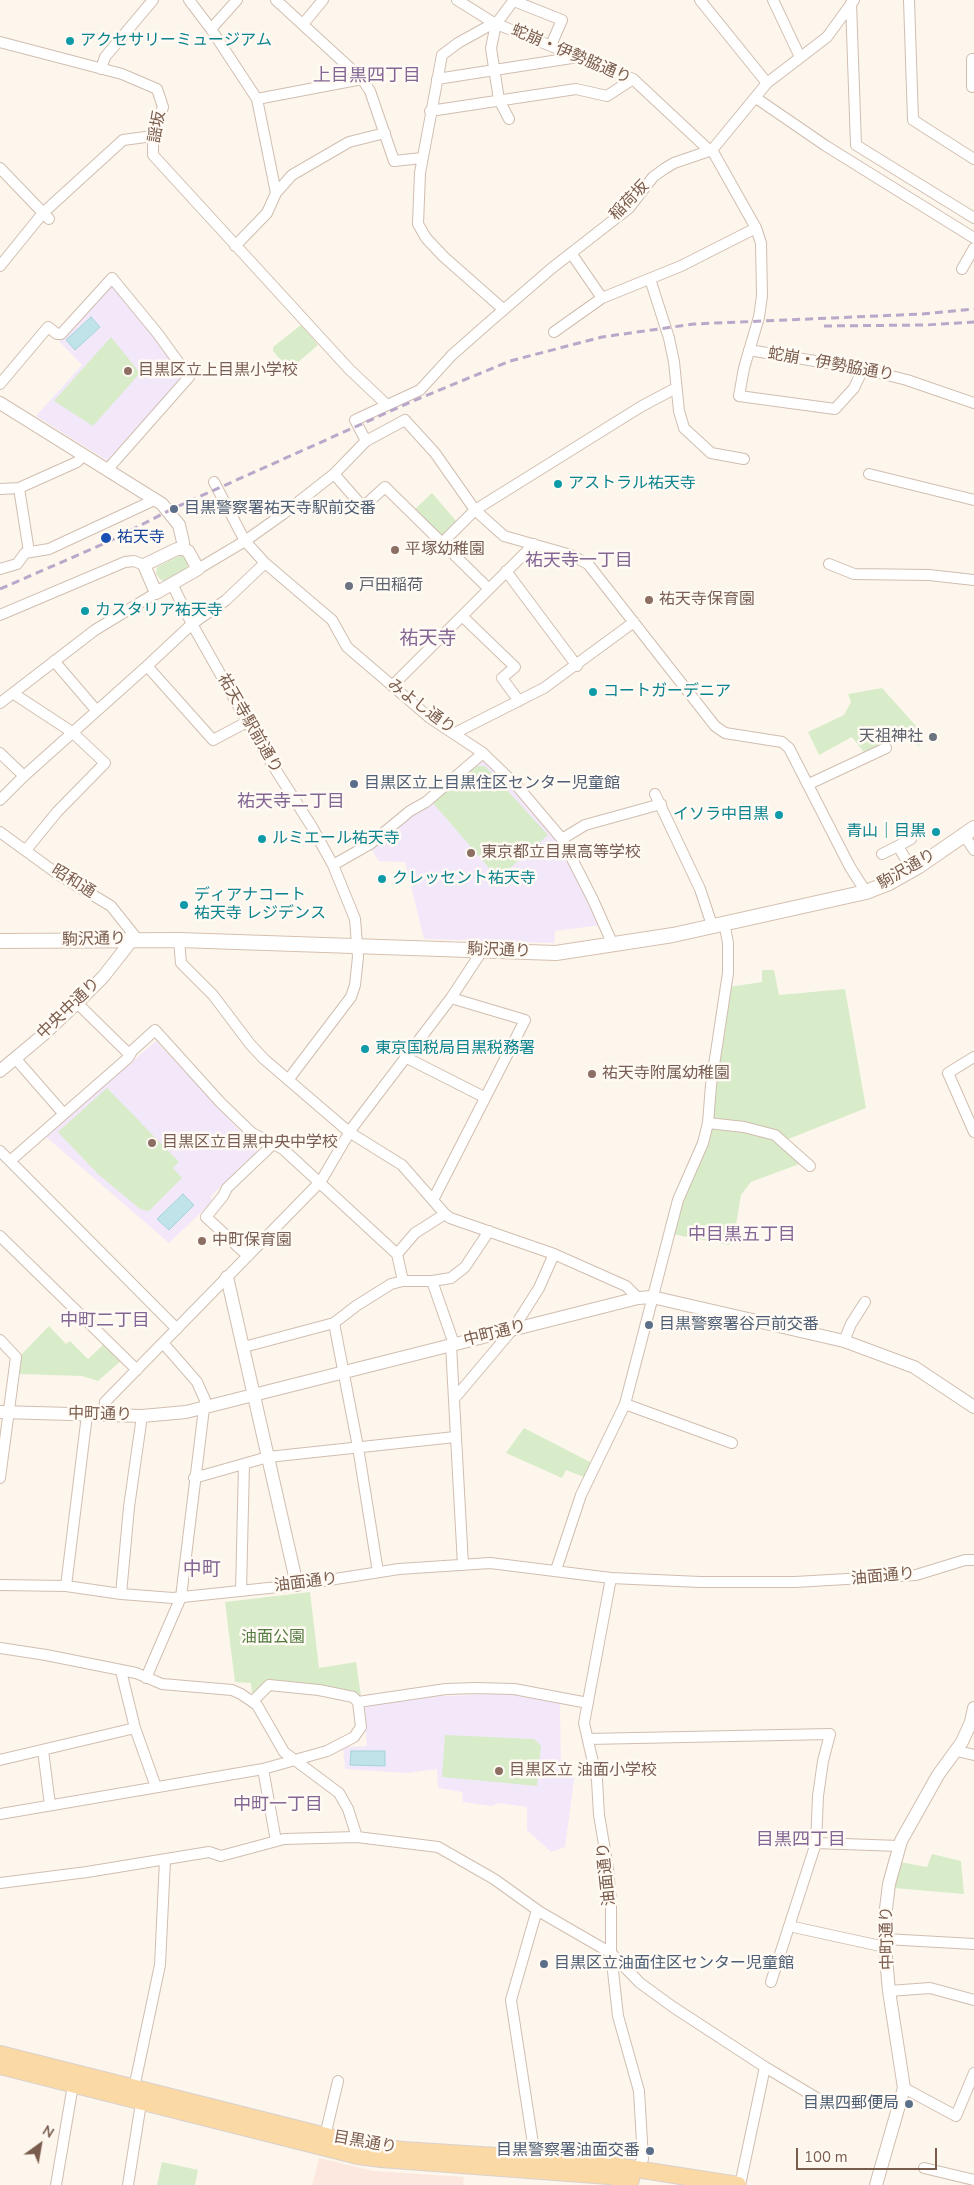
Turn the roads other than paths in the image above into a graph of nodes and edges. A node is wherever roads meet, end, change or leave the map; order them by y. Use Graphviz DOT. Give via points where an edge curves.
graph roads {
  1 [pos="153,0"];
  2 [pos="189,0"];
  3 [pos="237,0"];
  4 [pos="276,0"];
  5 [pos="323,0"];
  6 [pos="457,0"];
  7 [pos="514,0"];
  8 [pos="700,0"];
  9 [pos="773,0"];
  10 [pos="909,0"];
  11 [pos="852,1"];
  12 [pos="495,23"];
  13 [pos="303,24"];
  14 [pos="211,29"];
  15 [pos="0,42"];
  16 [pos="552,45"];
  17 [pos="578,57"];
  18 [pos="800,57"];
  19 [pos="974,59"];
  20 [pos="101,69"];
  21 [pos="494,70"];
  22 [pos="362,79"];
  23 [pos="437,79"];
  24 [pos="633,80"];
  25 [pos="768,83"];
  26 [pos="972,87"];
  27 [pos="756,98"];
  28 [pos="257,99"];
  29 [pos="499,100"];
  30 [pos="430,111"];
  31 [pos="509,119"];
  32 [pos="385,133"];
  33 [pos="154,136"];
  34 [pos="711,150"];
  35 [pos="422,158"];
  36 [pos="974,159"];
  37 [pos="0,168"];
  38 [pos="276,193"];
  39 [pos="46,216"];
  40 [pos="974,218"];
  41 [pos="756,228"];
  42 [pos="974,238"];
  43 [pos="235,246"];
  44 [pos="974,248"];
  45 [pos="571,253"];
  46 [pos="0,266"];
  47 [pos="962,269"];
  48 [pos="650,279"];
  49 [pos="602,298"];
  50 [pos="503,309"];
  51 [pos="554,332"];
  52 [pos="749,350"];
  53 [pos="863,369"];
  54 [pos="0,384"];
  55 [pos="676,388"];
  56 [pos="0,403"];
  57 [pos="974,403"];
  58 [pos="387,405"];
  59 [pos="366,441"];
  60 [pos="84,455"];
  61 [pos="744,459"];
  62 [pos="107,470"];
  63 [pos="334,474"];
  64 [pos="869,474"];
  65 [pos="214,482"];
  66 [pos="19,488"];
  67 [pos="0,489"];
  68 [pos="152,498"];
  69 [pos="974,500"];
  70 [pos="475,510"];
  71 [pos="245,541"];
  72 [pos="441,544"];
  73 [pos="534,544"];
  74 [pos="183,549"];
  75 [pos="29,552"];
  76 [pos="265,563"];
  77 [pos="828,564"];
  78 [pos="144,565"];
  79 [pos="0,569"];
  80 [pos="198,569"];
  81 [pos="506,571"];
  82 [pos="974,580"];
  83 [pos="172,584"];
  84 [pos="489,589"];
  85 [pos="156,592"];
  86 [pos="0,614"];
  87 [pos="462,616"];
  88 [pos="634,622"];
  89 [pos="192,624"];
  90 [pos="54,661"];
  91 [pos="147,666"];
  92 [pos="576,666"];
  93 [pos="392,686"];
  94 [pos="14,694"];
  95 [pos="518,701"];
  96 [pos="1,702"];
  97 [pos="96,710"];
  98 [pos="247,722"];
  99 [pos="72,732"];
  100 [pos="455,733"];
  101 [pos="886,748"];
  102 [pos="0,753"];
  103 [pos="482,754"];
  104 [pos="24,776"];
  105 [pos="809,784"];
  106 [pos="655,794"];
  107 [pos="0,800"];
  108 [pos="660,804"];
  109 [pos="0,832"];
  110 [pos="969,832"];
  111 [pos="562,839"];
  112 [pos="911,839"];
  113 [pos="898,846"];
  114 [pos="26,850"];
  115 [pos="974,850"];
  116 [pos="882,854"];
  117 [pos="333,865"];
  118 [pos="912,870"];
  119 [pos="866,892"];
  120 [pos="718,924"];
  121 [pos="135,940"];
  122 [pos="179,940"];
  123 [pos="0,941"];
  124 [pos="613,945"];
  125 [pos="358,947"];
  126 [pos="482,951"];
  127 [pos="451,998"];
  128 [pos="77,1003"];
  129 [pos="130,1055"];
  130 [pos="405,1057"];
  131 [pos="974,1057"];
  132 [pos="15,1058"];
  133 [pos="0,1071"];
  134 [pos="288,1080"];
  135 [pos="484,1097"];
  136 [pos="63,1113"];
  137 [pos="708,1123"];
  138 [pos="349,1132"];
  139 [pos="974,1132"];
  140 [pos="270,1143"];
  141 [pos="0,1151"];
  142 [pos="10,1161"];
  143 [pos="810,1166"];
  144 [pos="319,1183"];
  145 [pos="433,1200"];
  146 [pos="445,1214"];
  147 [pos="489,1231"];
  148 [pos="0,1236"];
  149 [pos="397,1254"];
  150 [pos="554,1254"];
  151 [pos="248,1256"];
  152 [pos="227,1277"];
  153 [pos="403,1281"];
  154 [pos="432,1281"];
  155 [pos="652,1297"];
  156 [pos="638,1298"];
  157 [pos="865,1302"];
  158 [pos="334,1324"];
  159 [pos="177,1329"];
  160 [pos="513,1329"];
  161 [pos="0,1340"];
  162 [pos="844,1341"];
  163 [pos="163,1343"];
  164 [pos="452,1345"];
  165 [pos="244,1347"];
  166 [pos="136,1370"];
  167 [pos="344,1372"];
  168 [pos="255,1395"];
  169 [pos="454,1399"];
  170 [pos="625,1404"];
  171 [pos="974,1407"];
  172 [pos="202,1409"];
  173 [pos="4,1412"];
  174 [pos="87,1415"];
  175 [pos="104,1416"];
  176 [pos="142,1416"];
  177 [pos="455,1437"];
  178 [pos="732,1443"];
  179 [pos="358,1447"];
  180 [pos="268,1457"];
  181 [pos="244,1464"];
  182 [pos="0,1478"];
  183 [pos="194,1478"];
  184 [pos="974,1560"];
  185 [pos="463,1565"];
  186 [pos="556,1570"];
  187 [pos="378,1572"];
  188 [pos="611,1578"];
  189 [pos="0,1585"];
  190 [pos="297,1585"];
  191 [pos="66,1586"];
  192 [pos="241,1591"];
  193 [pos="120,1594"];
  194 [pos="181,1597"];
  195 [pos="0,1648"];
  196 [pos="121,1671"];
  197 [pos="146,1678"];
  198 [pos="253,1701"];
  199 [pos="358,1702"];
  200 [pos="588,1703"];
  201 [pos="974,1708"];
  202 [pos="135,1728"];
  203 [pos="588,1739"];
  204 [pos="43,1750"];
  205 [pos="957,1751"];
  206 [pos="974,1755"];
  207 [pos="0,1760"];
  208 [pos="295,1761"];
  209 [pos="263,1769"];
  210 [pos="156,1787"];
  211 [pos="50,1806"];
  212 [pos="0,1814"];
  213 [pos="357,1838"];
  214 [pos="276,1841"];
  215 [pos="816,1843"];
  216 [pos="899,1846"];
  217 [pos="165,1860"];
  218 [pos="0,1882"];
  219 [pos="537,1910"];
  220 [pos="789,1926"];
  221 [pos="885,1943"];
  222 [pos="974,1944"];
  223 [pos="611,1953"];
  224 [pos="771,1982"];
  225 [pos="889,1990"];
  226 [pos="974,2000"];
  227 [pos="0,2054"];
  228 [pos="0,2066"];
  229 [pos="765,2067"];
  230 [pos="974,2073"];
  231 [pos="338,2081"];
  232 [pos="73,2085"];
  233 [pos="904,2088"];
  234 [pos="138,2095"];
  235 [pos="825,2103"];
  236 [pos="325,2136"];
  237 [pos="535,2157"];
  238 [pos="924,2168"];
  239 [pos="635,2169"];
  240 [pos="974,2180"];
  241 [pos="617,2181"];
  242 [pos="708,2183"];
  243 [pos="56,2185"];
  244 [pos="128,2185"];
  245 [pos="664,2185"];
  246 [pos="739,2185"];
  247 [pos="876,2185"];
  1 -- 20 [label="street" via="105,57"];
  2 -- 14 [label="street"];
  3 -- 14 [label="street"];
  4 -- 13 [label="street"];
  5 -- 13 [label="street"];
  6 -- 12 [label="street, 蛇崩・伊勢脇通り"];
  7 -- 12 [label="street"];
  7 -- 16 [label="street" via="562,20"];
  8 -- 25 [label="street"];
  9 -- 18 [label="street"];
  10 -- 36 [label="street" via="913,120"];
  11 -- 18 [label="street" via="827,37"];
  11 -- 40 [label="street" via="856,145"];
  12 -- 16 [label="street, 蛇崩・伊勢脇通り"];
  12 -- 21 [label="street"];
  12 -- 23 [label="street" via="442,55"];
  13 -- 22 [label="street"];
  14 -- 28 [label="street"];
  15 -- 20 [label="street"];
  16 -- 17 [label="street, 蛇崩・伊勢脇通り"];
  17 -- 21 [label="street"];
  17 -- 24 [label="street, 蛇崩・伊勢脇通り"];
  18 -- 25 [label="street"];
  19 -- 26 [label="street"];
  20 -- 33 [label="street, 謡坂" via="157,88 162,107"];
  21 -- 23 [label="street"];
  21 -- 29 [label="street"];
  22 -- 28 [label="street"];
  22 -- 32 [label="street" via="370,91"];
  23 -- 30 [label="street"];
  24 -- 29 [label="street" via="608,96 576,89"];
  24 -- 34 [label="street, 蛇崩・伊勢脇通り"];
  25 -- 27 [label="street"];
  27 -- 34 [label="street"];
  27 -- 42 [label="street" via="826,146"];
  28 -- 38 [label="street"];
  29 -- 30 [label="street"];
  29 -- 31 [label="street"];
  30 -- 35 [label="street"];
  32 -- 35 [label="street" via="394,161"];
  32 -- 38 [label="street" via="349,142 328,152 292,175"];
  33 -- 39 [label="street" via="123,140"];
  33 -- 43 [label="street, 謡坂" via="153,155"];
  34 -- 41 [label="street, 蛇崩・伊勢脇通り"];
  34 -- 45 [label="street, 稲荷坂" via="664,169 628,208"];
  35 -- 50 [label="street" via="419,227 444,257"];
  37 -- 39 [label="street"];
  38 -- 43 [label="street" via="267,213"];
  39 -- 46 [label="street"];
  41 -- 48 [label="street"];
  41 -- 52 [label="street, 蛇崩・伊勢脇通り" via="761,243 762,296"];
  43 -- 58 [label="street, 謡坂" via="349,369"];
  44 -- 47 [label="street"];
  45 -- 49 [label="street"];
  45 -- 50 [label="street, 稲荷坂"];
  48 -- 49 [label="street"];
  48 -- 55 [label="street" via="666,324"];
  49 -- 51 [label="street"];
  50 -- 58 [label="street, 稲荷坂" via="452,355 420,390"];
  52 -- 53 [label="street, 蛇崩・伊勢脇通り"];
  52 -- 53 [label="street" via="739,396 835,409 854,388"];
  53 -- 57 [label="street, 蛇崩・伊勢脇通り"];
  54 -- 62 [label="street" via="48,328 61,334 112,278 189,377"];
  55 -- 61 [label="street" via="678,411 690,435 711,454"];
  55 -- 70 [label="street"];
  56 -- 60 [label="street"];
  58 -- 59 [label="street" via="355,420"];
  59 -- 63 [label="street"];
  59 -- 70 [label="street" via="405,420 435,453"];
  60 -- 62 [label="street"];
  60 -- 66 [label="street" via="77,462"];
  62 -- 68 [label="street"];
  63 -- 71 [label="street"];
  63 -- 72 [label="street" via="363,507 385,487"];
  64 -- 69 [label="street"];
  65 -- 71 [label="street, みよし通り"];
  66 -- 67 [label="street"];
  66 -- 75 [label="street"];
  68 -- 74 [label="street" via="165,507 179,525"];
  68 -- 75 [label="street" via="150,502 49,549"];
  70 -- 72 [label="street"];
  70 -- 73 [label="street" via="504,536"];
  71 -- 76 [label="street, みよし通り"];
  71 -- 80 [label="street"];
  72 -- 84 [label="street"];
  73 -- 81 [label="street"];
  73 -- 88 [label="street" via="571,555 588,564"];
  74 -- 78 [label="street"];
  74 -- 80 [label="street" via="190,554"];
  75 -- 79 [label="street" via="17,564"];
  76 -- 89 [label="street" via="226,600"];
  76 -- 93 [label="street, みよし通り" via="332,620 346,647"];
  77 -- 82 [label="street" via="854,574 929,575"];
  78 -- 85 [label="street"];
  78 -- 86 [label="street" via="125,562"];
  80 -- 83 [label="street"];
  81 -- 84 [label="street"];
  81 -- 92 [label="street"];
  83 -- 85 [label="street"];
  83 -- 89 [label="street, 祐天寺駅前通り"];
  84 -- 87 [label="street"];
  85 -- 90 [label="street" via="95,630"];
  87 -- 93 [label="street"];
  87 -- 95 [label="street" via="515,666 502,678"];
  88 -- 92 [label="street"];
  88 -- 105 [label="street" via="715,726 725,733 782,742 789,748"];
  89 -- 91 [label="street"];
  89 -- 98 [label="street, 祐天寺駅前通り"];
  90 -- 94 [label="street"];
  90 -- 97 [label="street"];
  91 -- 97 [label="street"];
  91 -- 98 [label="street" via="213,740"];
  92 -- 95 [label="street"];
  93 -- 100 [label="street, みよし通り" via="430,718"];
  94 -- 96 [label="street"];
  94 -- 99 [label="street"];
  95 -- 100 [label="street"];
  97 -- 99 [label="street"];
  98 -- 117 [label="street, 祐天寺駅前通り"];
  99 -- 104 [label="street"];
  99 -- 114 [label="street" via="105,763 57,812"];
  100 -- 103 [label="street, みよし通り"];
  101 -- 105 [label="street"];
  102 -- 104 [label="street"];
  103 -- 111 [label="street, みよし通り" via="518,787"];
  103 -- 117 [label="street" via="370,844"];
  104 -- 107 [label="street"];
  105 -- 119 [label="street"];
  106 -- 108 [label="street"];
  108 -- 111 [label="street" via="585,825"];
  108 -- 120 [label="street"];
  109 -- 114 [label="street, 昭和通"];
  110 -- 115 [label="street"];
  110 -- 118 [label="main road, 駒沢通り"];
  111 -- 124 [label="street, みよし通り"];
  112 -- 113 [label="street"];
  113 -- 116 [label="street"];
  113 -- 118 [label="street"];
  114 -- 121 [label="street, 昭和通" via="111,906"];
  117 -- 125 [label="street, 祐天寺駅前通り" via="355,918"];
  118 -- 119 [label="main road, 駒沢通り"];
  119 -- 120 [label="main road, 駒沢通り"];
  120 -- 124 [label="main road, 駒沢通り"];
  120 -- 137 [label="street" via="728,943 728,973"];
  121 -- 122 [label="main road, 駒沢通り"];
  121 -- 123 [label="main road, 駒沢通り"];
  121 -- 128 [label="street, 中央中通り"];
  122 -- 125 [label="main road, 駒沢通り"];
  122 -- 134 [label="street" via="181,964 213,995 250,1044"];
  124 -- 126 [label="main road, 駒沢通り" via="556,953"];
  125 -- 126 [label="main road, 駒沢通り"];
  125 -- 134 [label="street, 祐天寺駅前通り" via="352,997"];
  126 -- 127 [label="street"];
  127 -- 130 [label="street"];
  127 -- 135 [label="street" via="525,1020"];
  128 -- 129 [label="street"];
  128 -- 132 [label="street, 中央中通り"];
  129 -- 136 [label="street"];
  129 -- 140 [label="street" via="155,1030 220,1102 252,1133"];
  130 -- 135 [label="street"];
  130 -- 138 [label="street"];
  131 -- 139 [label="street" via="948,1073"];
  132 -- 133 [label="street, 中央中通り"];
  132 -- 136 [label="street"];
  134 -- 138 [label="street"];
  135 -- 145 [label="street"];
  136 -- 142 [label="street"];
  137 -- 143 [label="street" via="775,1135"];
  137 -- 155 [label="street" via="703,1143 678,1200"];
  138 -- 144 [label="street"];
  138 -- 145 [label="street" via="402,1165"];
  140 -- 144 [label="street" via="283,1149"];
  140 -- 151 [label="street" via="269,1148 227,1188 206,1217"];
  141 -- 142 [label="street"];
  142 -- 159 [label="street"];
  144 -- 149 [label="street"];
  144 -- 151 [label="street"];
  145 -- 146 [label="street"];
  146 -- 147 [label="street"];
  146 -- 149 [label="street" via="415,1233"];
  147 -- 150 [label="street"];
  147 -- 154 [label="street" via="460,1273"];
  148 -- 166 [label="street"];
  149 -- 153 [label="street"];
  150 -- 156 [label="street" via="626,1286"];
  150 -- 160 [label="street" via="543,1281"];
  151 -- 152 [label="street"];
  152 -- 159 [label="street"];
  152 -- 165 [label="street"];
  153 -- 154 [label="street"];
  153 -- 158 [label="street" via="379,1291"];
  154 -- 164 [label="street"];
  155 -- 156 [label="street, 中町通り"];
  155 -- 162 [label="street, 中町通り"];
  155 -- 170 [label="street"];
  156 -- 160 [label="street, 中町通り"];
  157 -- 162 [label="street"];
  158 -- 165 [label="street"];
  158 -- 167 [label="street"];
  159 -- 163 [label="street"];
  160 -- 164 [label="street, 中町通り"];
  160 -- 169 [label="street"];
  161 -- 173 [label="street" via="16,1357"];
  162 -- 171 [label="street, 中町通り" via="914,1367"];
  163 -- 166 [label="street"];
  163 -- 172 [label="street" via="197,1382 205,1400"];
  164 -- 167 [label="street, 中町通り"];
  164 -- 169 [label="street"];
  165 -- 168 [label="street"];
  166 -- 175 [label="street" via="105,1402"];
  167 -- 168 [label="street, 中町通り"];
  167 -- 179 [label="street"];
  168 -- 172 [label="street, 中町通り"];
  168 -- 180 [label="street"];
  169 -- 177 [label="street"];
  170 -- 178 [label="street"];
  170 -- 186 [label="street" via="578,1502"];
  172 -- 176 [label="street, 中町通り"];
  172 -- 183 [label="street"];
  173 -- 174 [label="street, 中町通り"];
  173 -- 182 [label="street"];
  174 -- 175 [label="street, 中町通り"];
  174 -- 191 [label="street"];
  175 -- 176 [label="street, 中町通り"];
  176 -- 193 [label="street"];
  177 -- 179 [label="street"];
  177 -- 185 [label="street"];
  179 -- 180 [label="street"];
  179 -- 187 [label="street"];
  180 -- 181 [label="street"];
  180 -- 190 [label="street"];
  181 -- 183 [label="street"];
  181 -- 192 [label="street"];
  183 -- 194 [label="street"];
  184 -- 188 [label="street, 油面通り" via="916,1575 855,1580 731,1583"];
  185 -- 186 [label="street, 油面通り" via="490,1563"];
  185 -- 187 [label="street, 油面通り"];
  186 -- 188 [label="street, 油面通り"];
  187 -- 190 [label="street, 油面通り"];
  188 -- 200 [label="street, 油面通り"];
  189 -- 191 [label="street, 油面通り"];
  190 -- 192 [label="street, 油面通り"];
  191 -- 193 [label="street, 油面通り"];
  192 -- 194 [label="street, 油面通り"];
  193 -- 194 [label="street, 油面通り"];
  194 -- 197 [label="street"];
  195 -- 196 [label="street" via="46,1654"];
  196 -- 197 [label="street"];
  196 -- 202 [label="street"];
  197 -- 198 [label="street" via="162,1684 232,1690"];
  198 -- 199 [label="street" via="269,1685 318,1690 353,1697"];
  198 -- 208 [label="street" via="284,1752"];
  199 -- 200 [label="street" via="446,1689 476,1688 514,1690"];
  199 -- 208 [label="street" via="361,1727 354,1737"];
  200 -- 203 [label="street, 油面通り" via="584,1723"];
  201 -- 205 [label="street, 中町通り" via="972,1722"];
  202 -- 204 [label="street"];
  202 -- 210 [label="street"];
  203 -- 215 [label="street" via="830,1734 818,1796"];
  203 -- 223 [label="street, 油面通り" via="597,1780 608,1868"];
  204 -- 207 [label="street"];
  204 -- 211 [label="street"];
  205 -- 206 [label="street"];
  205 -- 216 [label="street, 中町通り" via="938,1775"];
  208 -- 209 [label="street"];
  208 -- 213 [label="street" via="338,1793 348,1809"];
  209 -- 210 [label="street"];
  209 -- 214 [label="street"];
  210 -- 211 [label="street"];
  211 -- 212 [label="street"];
  213 -- 214 [label="street"];
  213 -- 219 [label="street" via="438,1847 494,1879"];
  214 -- 217 [label="street" via="221,1856 209,1852"];
  215 -- 216 [label="street"];
  215 -- 220 [label="street"];
  216 -- 221 [label="street, 中町通り" via="888,1891"];
  217 -- 218 [label="street"];
  217 -- 234 [label="street" via="160,1965"];
  219 -- 223 [label="street"];
  219 -- 237 [label="street" via="511,2000"];
  220 -- 221 [label="street"];
  220 -- 224 [label="street"];
  221 -- 222 [label="street"];
  221 -- 225 [label="street, 中町通り"];
  223 -- 229 [label="street" via="640,1983"];
  223 -- 239 [label="street, 油面通り" via="618,2016 639,2091 643,2159"];
  225 -- 226 [label="street" via="930,1988"];
  225 -- 233 [label="street, 中町通り"];
  227 -- 234 [label="main road, 目黒通り"];
  228 -- 232 [label="main road, 目黒通り"];
  229 -- 235 [label="street"];
  229 -- 246 [label="street"];
  230 -- 233 [label="street" via="956,2116"];
  231 -- 236 [label="street"];
  232 -- 234 [label="main road, 目黒通り"];
  232 -- 243 [label="street"];
  233 -- 247 [label="street, 中町通り"];
  234 -- 236 [label="main road, 目黒通り"];
  234 -- 241 [label="main road, 目黒通り" via="358,2156"];
  234 -- 244 [label="street"];
  236 -- 237 [label="main road, 目黒通り" via="403,2150"];
  237 -- 239 [label="main road, 目黒通り"];
  238 -- 240 [label="street"];
  239 -- 241 [label="street"];
  239 -- 242 [label="main road, 目黒通り"];
  241 -- 245 [label="main road, 目黒通り"];
  242 -- 246 [label="main road, 目黒通り"];
}
